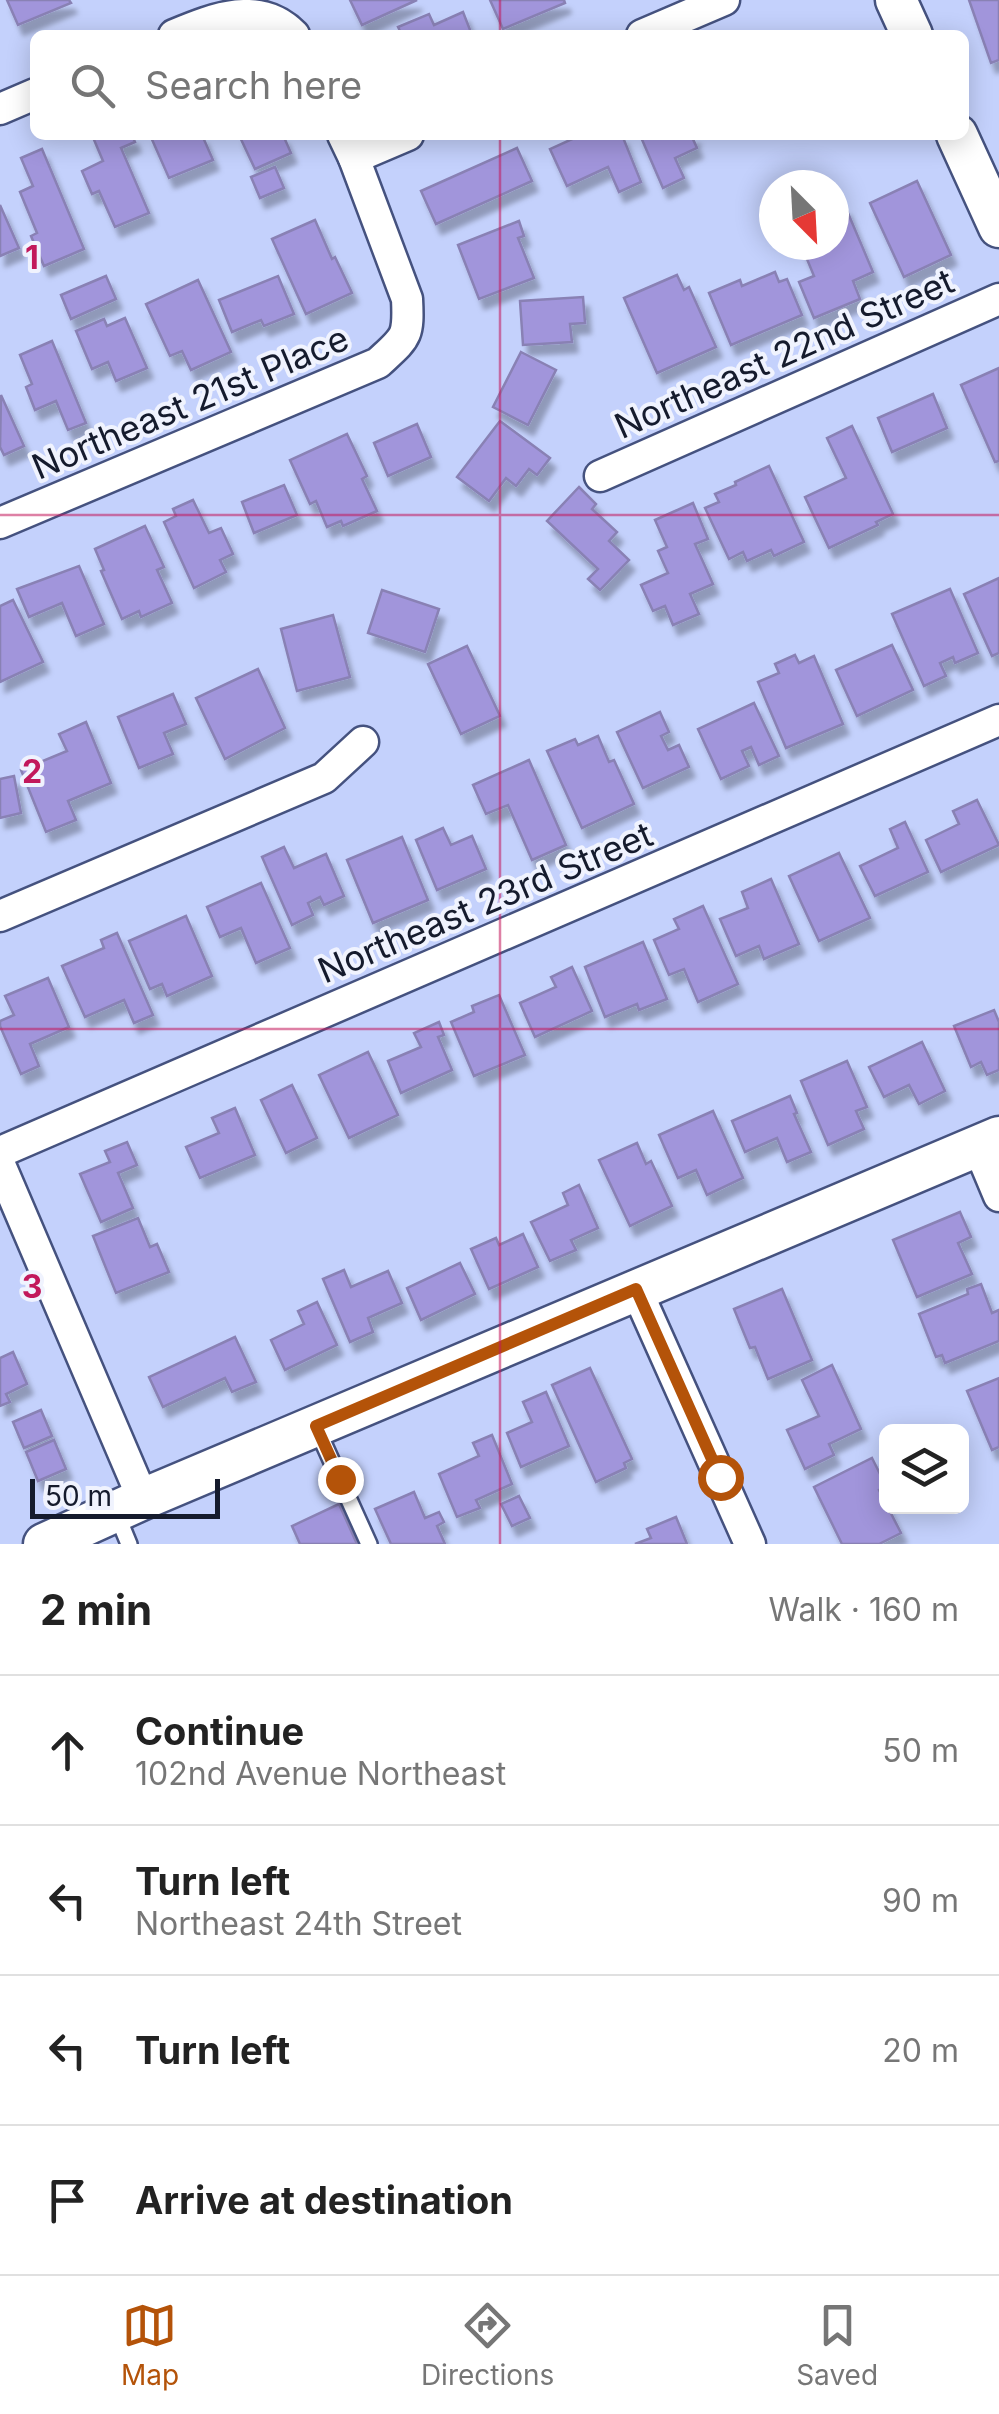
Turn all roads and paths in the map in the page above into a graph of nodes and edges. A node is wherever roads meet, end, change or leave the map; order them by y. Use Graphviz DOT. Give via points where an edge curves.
graph roads {
  1 [pos="724,0"];
  2 [pos="896,0"];
  3 [pos="186,30"];
  4 [pos="292,30"];
  5 [pos="654,30"];
  6 [pos="910,30"];
  7 [pos="30,96"];
  8 [pos="0,109"];
  9 [pos="383,140"];
  10 [pos="960,140"];
  11 [pos="349,147"];
  12 [pos="999,227"];
  13 [pos="999,299"];
  14 [pos="600,476"];
  15 [pos="0,523"];
  16 [pos="999,720"];
  17 [pos="363,742"];
  18 [pos="0,916"];
  19 [pos="988,1141"];
  20 [pos="0,1152"];
  21 [pos="0,1165"];
  22 [pos="999,1196"];
  23 [pos="636,1289"];
  24 [pos="316,1426"];
  25 [pos="129,1518"];
  26 [pos="44,1544"];
  27 [pos="369,1544"];
  28 [pos="750,1544"];
  1 -- 5 [label="street"];
  2 -- 6 [label="main road"];
  3 -- 4 [label="street" via="248,8"];
  7 -- 8 [label="street"];
  9 -- 11 [label="street"];
  10 -- 12 [label="main road"];
  11 -- 15 [label="street, Northeast 21st Place" via="408,299 403,340 378,363"];
  13 -- 14 [label="street, Northeast 22nd Street"];
  16 -- 20 [label="street, Northeast 23rd Street"];
  17 -- 18 [label="street" via="324,778"];
  19 -- 22 [label="street"];
  19 -- 23 [label="main road"];
  21 -- 25 [label="street"];
  23 -- 24 [label="main road"];
  23 -- 28 [label="street"];
  24 -- 25 [label="main road"];
  24 -- 27 [label="lane"];
  25 -- 26 [label="main road"];
}
